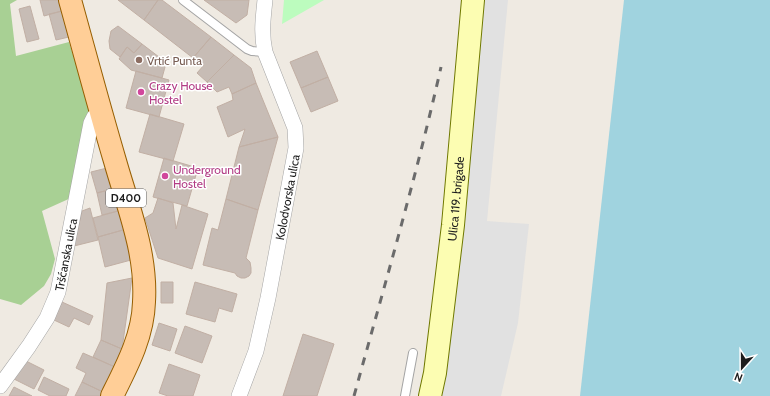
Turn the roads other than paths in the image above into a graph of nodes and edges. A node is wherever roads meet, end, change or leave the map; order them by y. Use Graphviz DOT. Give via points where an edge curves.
graph roads {
  1 [pos="70,0"];
  2 [pos="183,0"];
  3 [pos="265,0"];
  4 [pos="472,0"];
  5 [pos="265,52"];
  6 [pos="101,113"];
  7 [pos="413,353"];
  8 [pos="0,386"];
  9 [pos="112,396"];
  10 [pos="239,396"];
  11 [pos="405,396"];
  12 [pos="430,396"];
  1 -- 6 [label="main road, D400"];
  2 -- 5 [label="lane" via="247,49"];
  3 -- 5 [label="street, Kolodvorska ulica" via="262,27"];
  4 -- 12 [label="main road, Ulica 119. brigade" via="453,225"];
  5 -- 10 [label="street, Kolodvorska ulica" via="295,128 296,148 256,351"];
  6 -- 8 [label="street, Tršćanska ulica" via="91,123 58,292 47,318"];
  6 -- 9 [label="main road, D400" via="144,270 144,303 140,331 131,357"];
  7 -- 11 [label="lane"];
}
